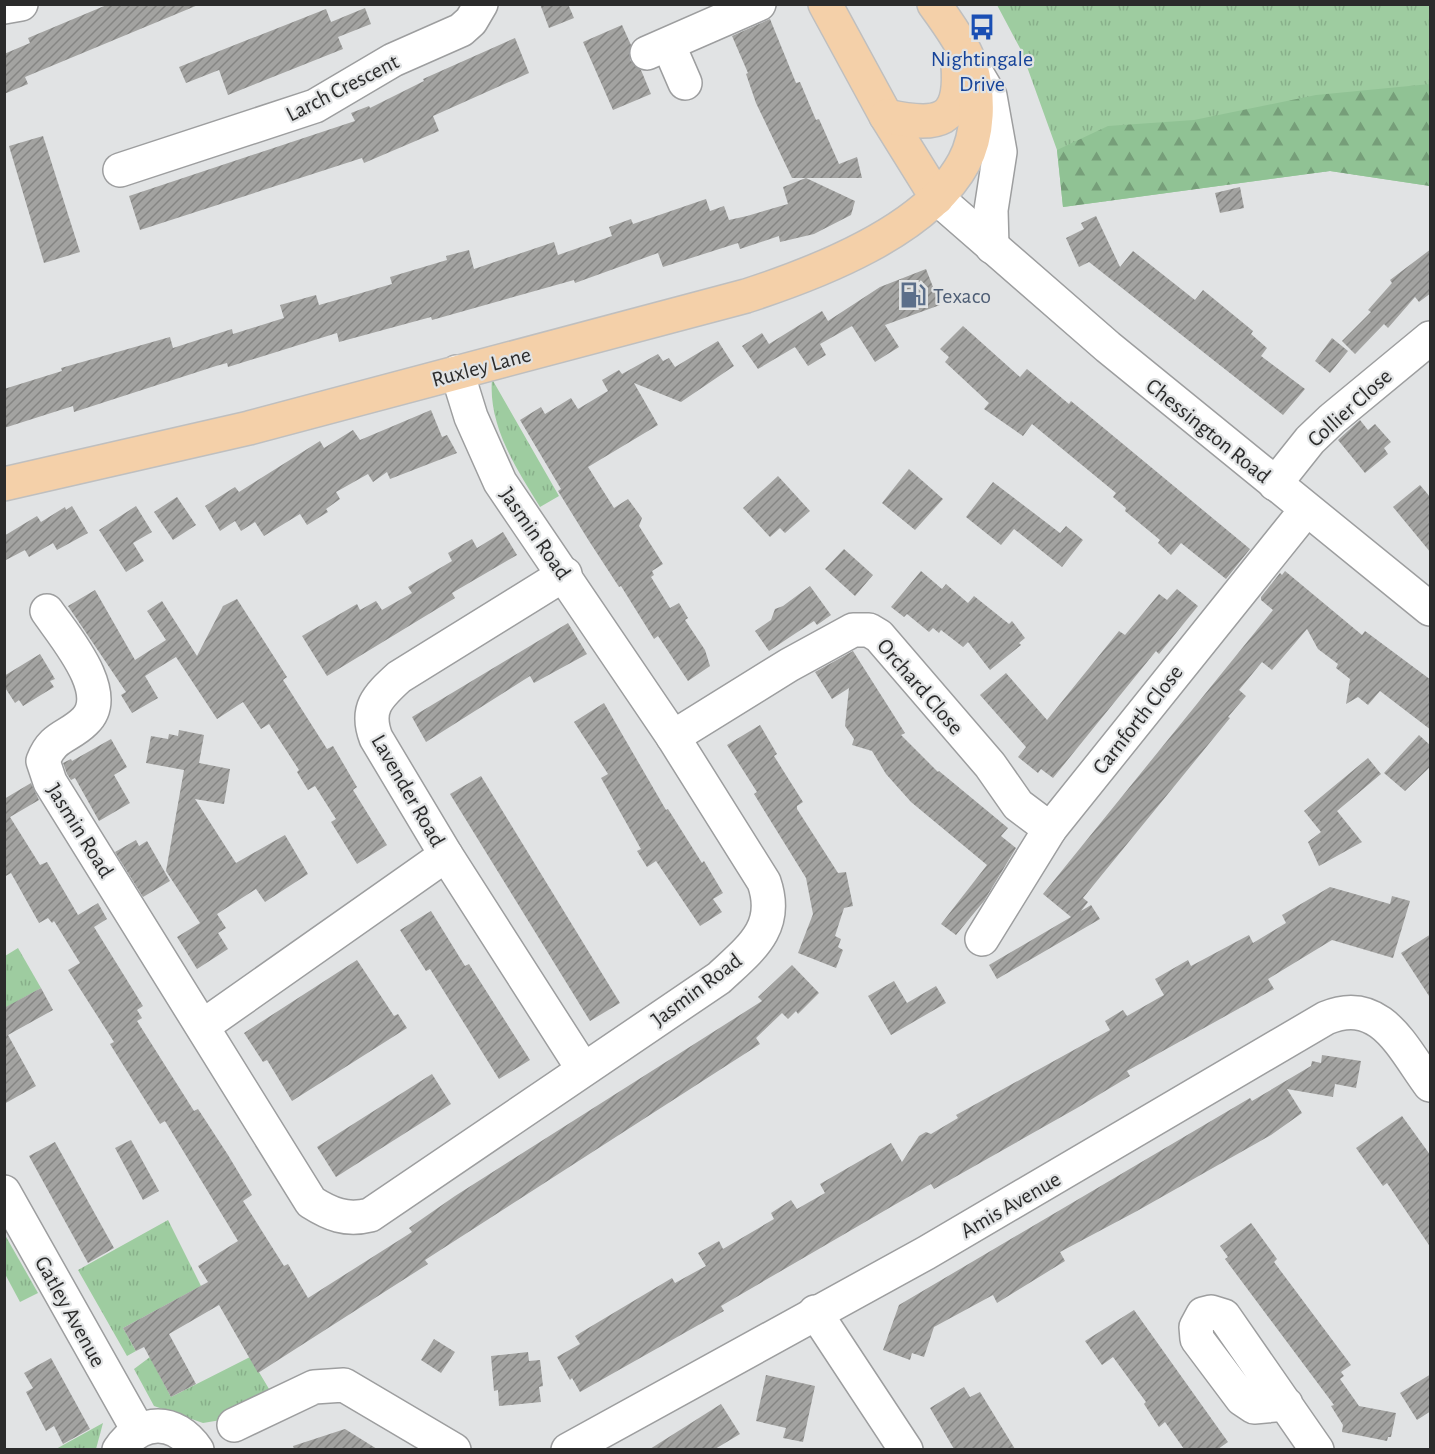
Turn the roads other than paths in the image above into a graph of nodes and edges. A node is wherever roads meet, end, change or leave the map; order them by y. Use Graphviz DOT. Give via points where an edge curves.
graph roads {
  1 [pos="21,4"];
  2 [pos="481,4"];
  3 [pos="759,4"];
  4 [pos="825,4"];
  5 [pos="4,7"];
  6 [pos="941,16"];
  7 [pos="971,66"];
  8 [pos="685,84"];
  9 [pos="886,116"];
  10 [pos="120,170"];
  11 [pos="937,198"];
  12 [pos="992,247"];
  13 [pos="1431,338"];
  14 [pos="457,372"];
  15 [pos="4,484"];
  16 [pos="1275,484"];
  17 [pos="1306,510"];
  18 [pos="565,574"];
  19 [pos="1431,609"];
  20 [pos="47,611"];
  21 [pos="673,737"];
  22 [pos="1050,829"];
  23 [pos="446,855"];
  24 [pos="982,939"];
  25 [pos="203,1026"];
  26 [pos="583,1069"];
  27 [pos="1431,1085"];
  28 [pos="4,1192"];
  29 [pos="815,1312"];
  30 [pos="1286,1404"];
  31 [pos="234,1425"];
  32 [pos="129,1440"];
  33 [pos="198,1449"];
  34 [pos="454,1449"];
  35 [pos="568,1449"];
  36 [pos="906,1449"];
  37 [pos="1317,1449"];
  1 -- 5 [label="street"];
  2 -- 10 [label="street, Larch Crescent" via="460,30 393,60 315,106"];
  3 -- 8 [label="street" via="658,49"];
  4 -- 9 [label="main road, Chessington Road"];
  6 -- 7 [label="main road"];
  6 -- 9 [label="main road" via="958,62 960,92 953,107 943,117 918,122"];
  7 -- 11 [label="main road" via="976,109 973,141 963,164"];
  7 -- 12 [label="street" via="990,96 1000,152 992,210"];
  9 -- 11 [label="main road, Chessington Road"];
  11 -- 12 [label="street, Chessington Road"];
  11 -- 14 [label="main road, Ruxley Lane" via="858,252 798,280"];
  12 -- 16 [label="street, Chessington Road"];
  13 -- 16 [label="street, Collier Close" via="1332,419"];
  14 -- 15 [label="main road, Ruxley Lane" via="249,428"];
  14 -- 18 [label="street, Jasmin Road" via="471,417 500,482"];
  16 -- 17 [label="street, Chessington Road"];
  17 -- 19 [label="street, Chessington Road"];
  17 -- 22 [label="street, Carnforth Close"];
  18 -- 21 [label="street, Jasmin Road"];
  18 -- 23 [label="street, Lavender Road" via="399,677 383,692 371,712 370,723 376,738"];
  20 -- 25 [label="street, Jasmin Road" via="94,683 95,701 86,720 48,747 43,761 50,782"];
  21 -- 22 [label="street, Orchard Close" via="853,630 869,630 879,636 984,758 1018,805"];
  21 -- 26 [label="street, Jasmin Road" via="764,882 770,913 747,952 719,978"];
  22 -- 24 [label="street, Carnforth Close"];
  23 -- 25 [label="street"];
  23 -- 26 [label="street, Lavender Road"];
  25 -- 26 [label="street, Jasmin Road" via="311,1202 334,1216 370,1215"];
  27 -- 29 [label="street, Amis Avenue" via="1384,1024 1362,1012 1337,1014 926,1253"];
  28 -- 32 [label="street, Gatley Avenue"];
  29 -- 35 [label="street, Amis Avenue"];
  29 -- 36 [label="street"];
  30 -- 37 [label="street"];
  31 -- 34 [label="street" via="314,1387 344,1385"];
  32 -- 33 [label="street, Gatley Avenue" via="156,1426 171,1427"];
}
